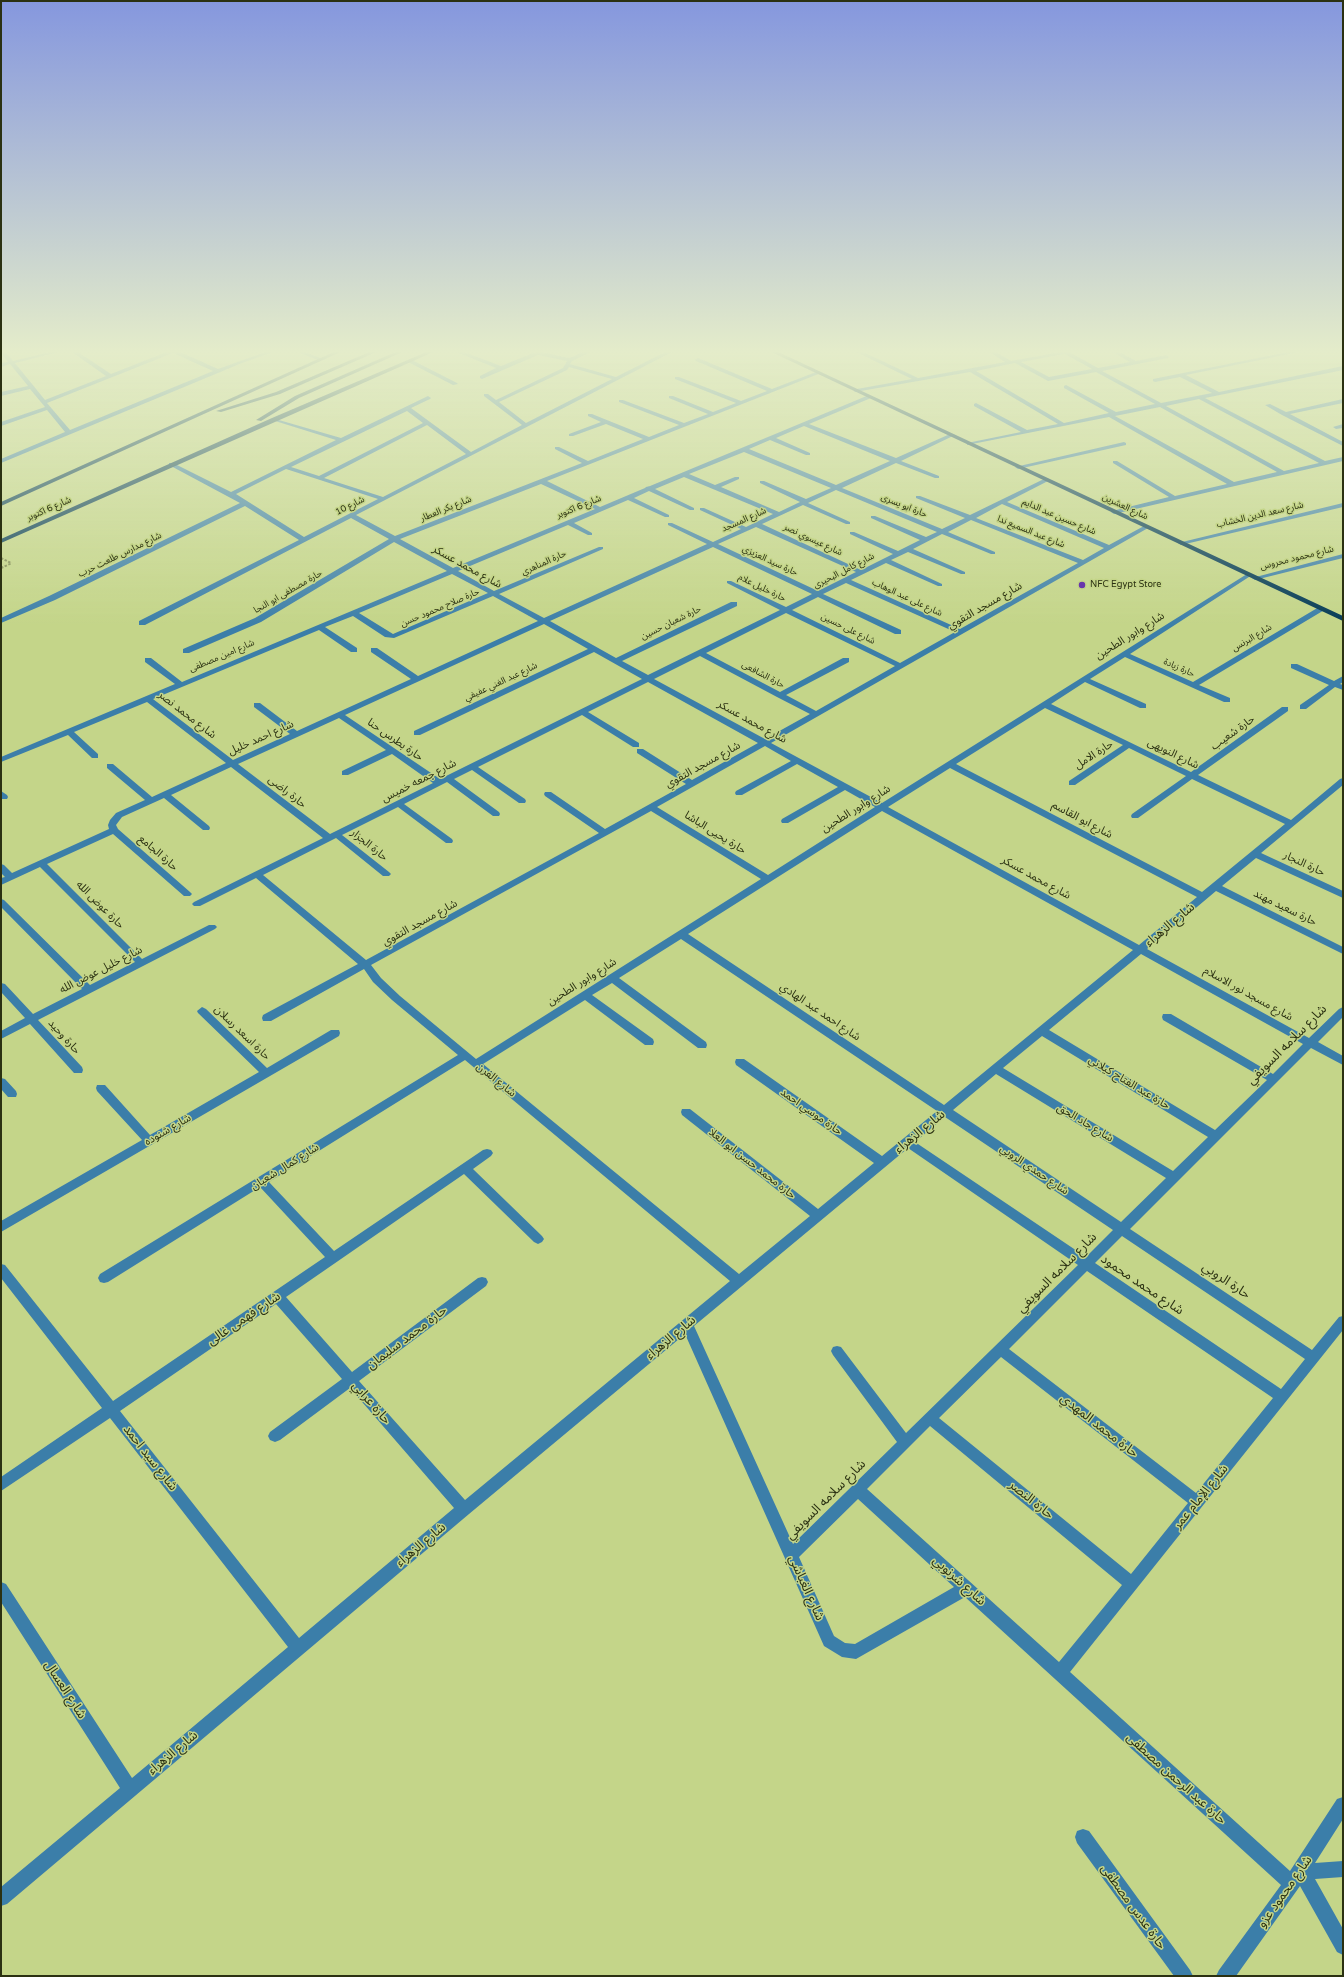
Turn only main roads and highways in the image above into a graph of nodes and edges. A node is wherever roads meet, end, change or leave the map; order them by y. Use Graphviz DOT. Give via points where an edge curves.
graph roads {
  1 [pos="137,442"];
  2 [pos="221,442"];
  3 [pos="966,442"];
  4 [pos="1,504"];
  5 [pos="1,541"];
  6 [pos="1343,619"];
  1 -- 4 [label="main road"];
  2 -- 5 [label="main road, شارع 6 اكتوبر"];
  3 -- 6 [label="main road, شارع العشرين"];
}
